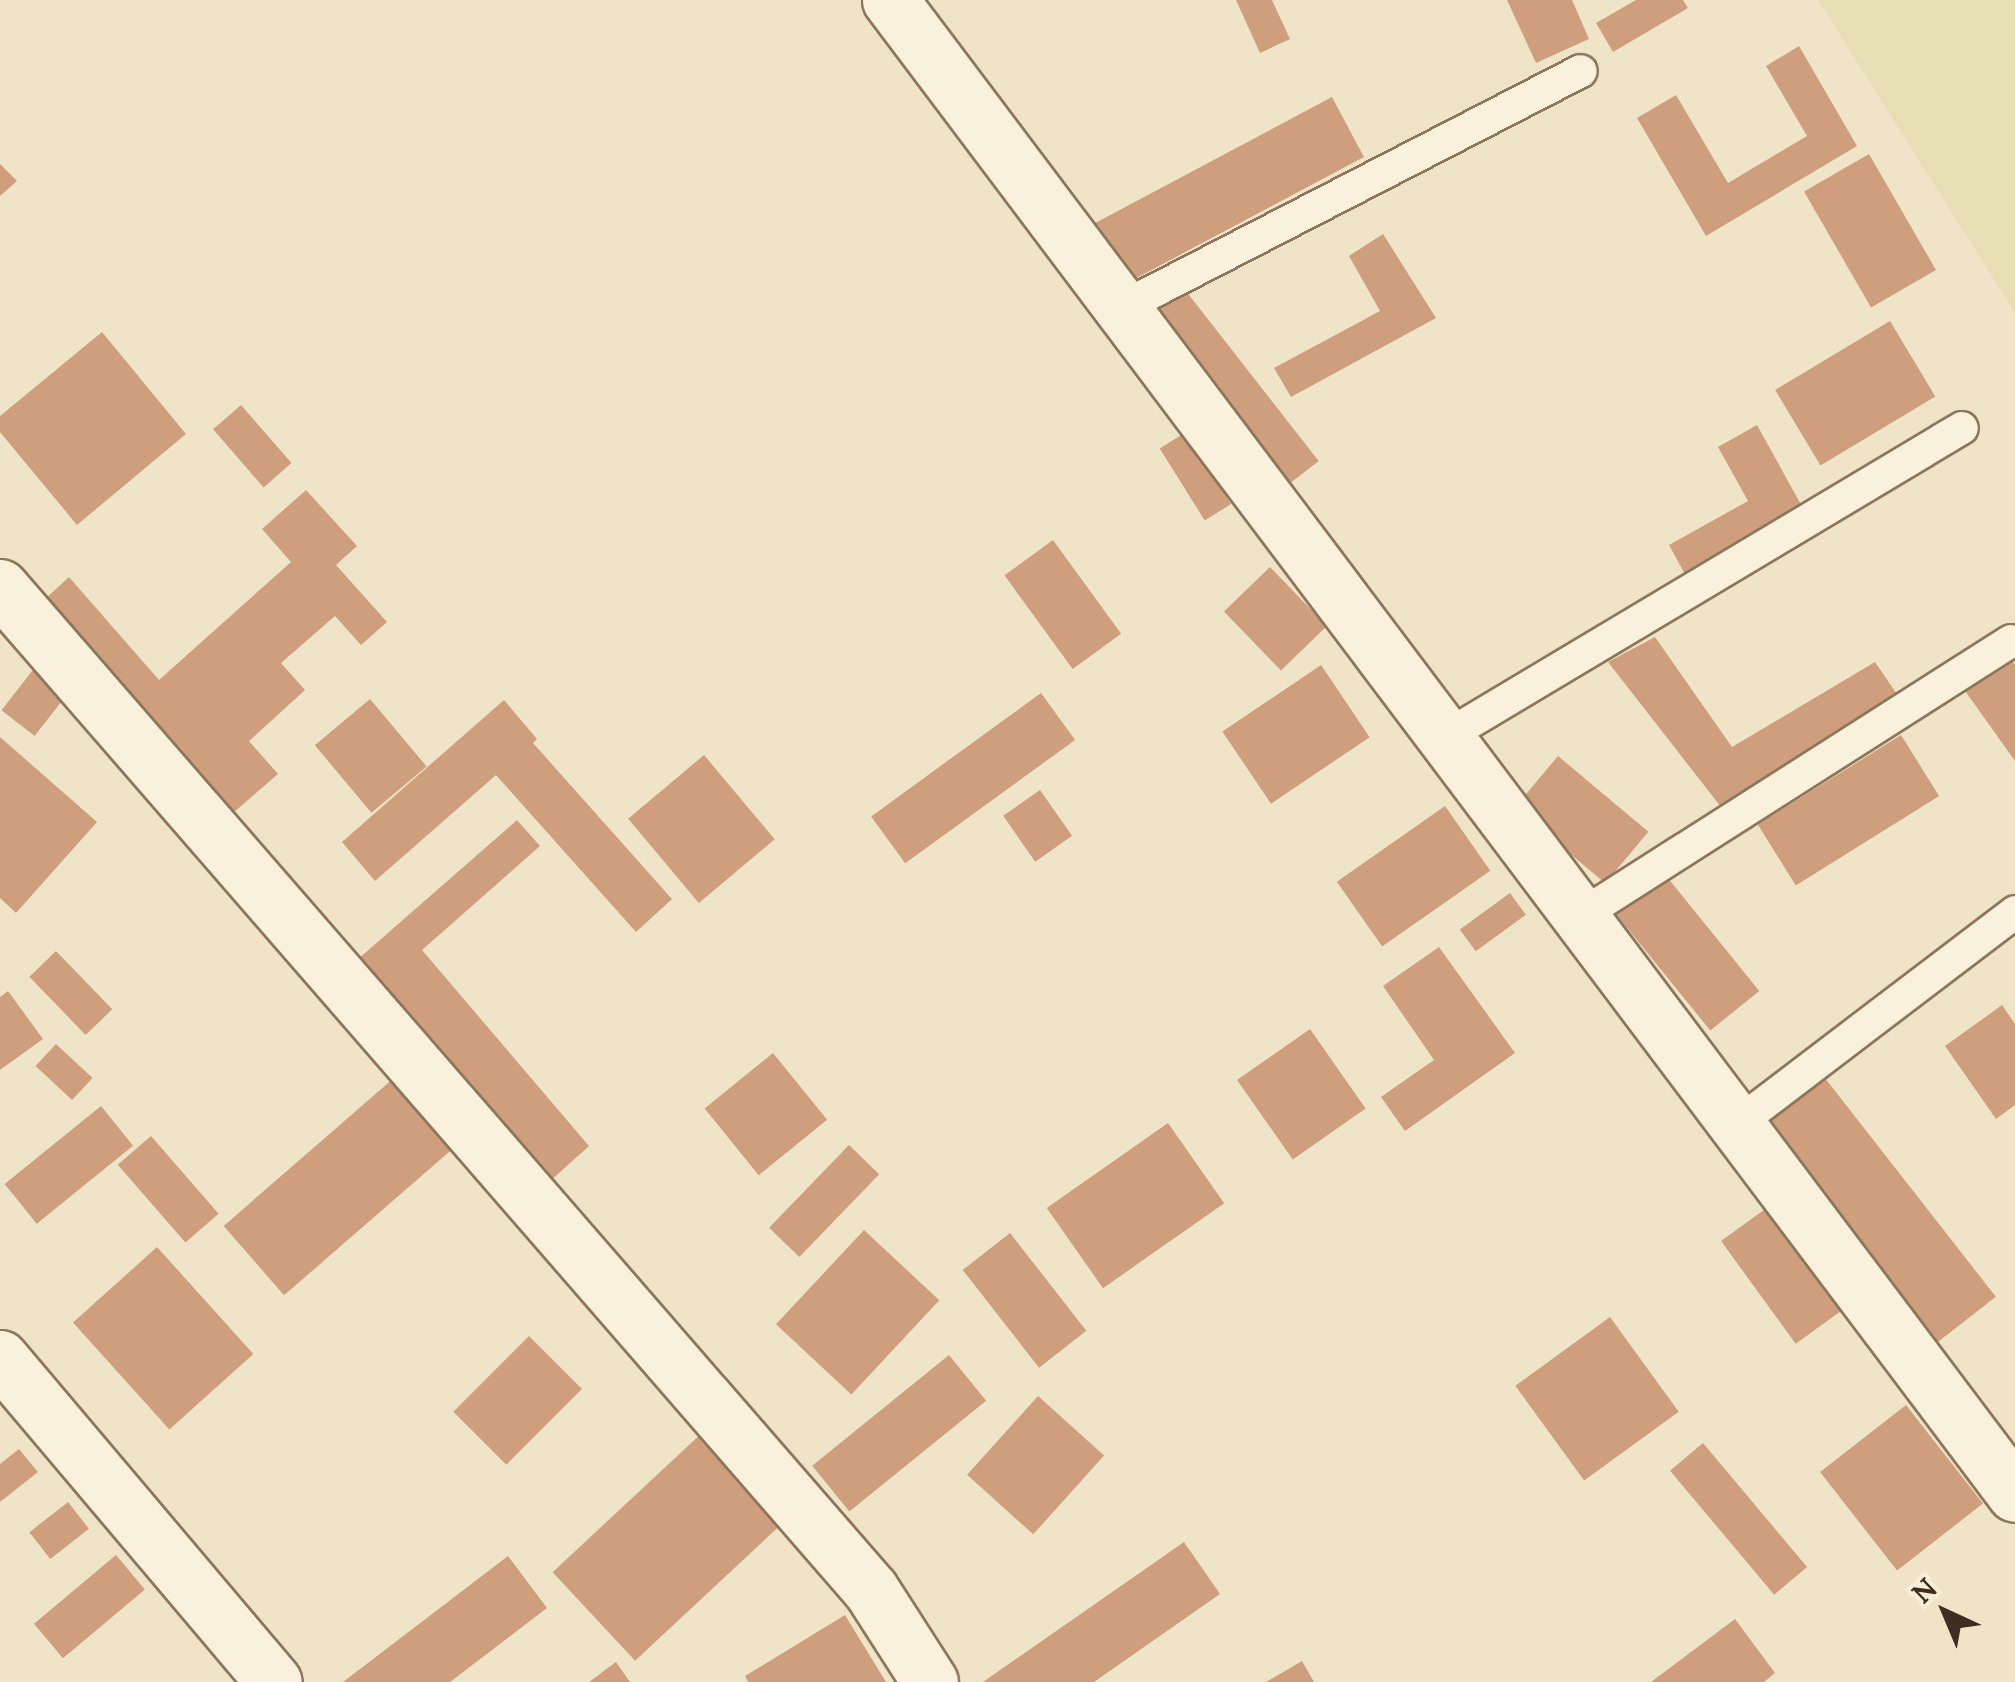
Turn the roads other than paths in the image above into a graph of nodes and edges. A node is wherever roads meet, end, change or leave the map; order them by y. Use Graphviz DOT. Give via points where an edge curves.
graph roads {
  1 [pos="890,0"];
  2 [pos="1582,70"];
  3 [pos="1121,308"];
  4 [pos="1962,428"];
  5 [pos="0,587"];
  6 [pos="2011,641"];
  7 [pos="1446,738"];
  8 [pos="2015,912"];
  9 [pos="1580,916"];
  10 [pos="1736,1124"];
  11 [pos="0,1358"];
  12 [pos="2015,1494"];
  13 [pos="274,1682"];
  14 [pos="930,1682"];
  1 -- 3 [label="street"];
  2 -- 3 [label="lane"];
  3 -- 7 [label="street"];
  4 -- 7 [label="lane"];
  5 -- 14 [label="street" via="870,1590"];
  6 -- 9 [label="lane"];
  7 -- 9 [label="street"];
  8 -- 10 [label="lane"];
  9 -- 10 [label="street"];
  10 -- 12 [label="street"];
  11 -- 13 [label="street"];
}
